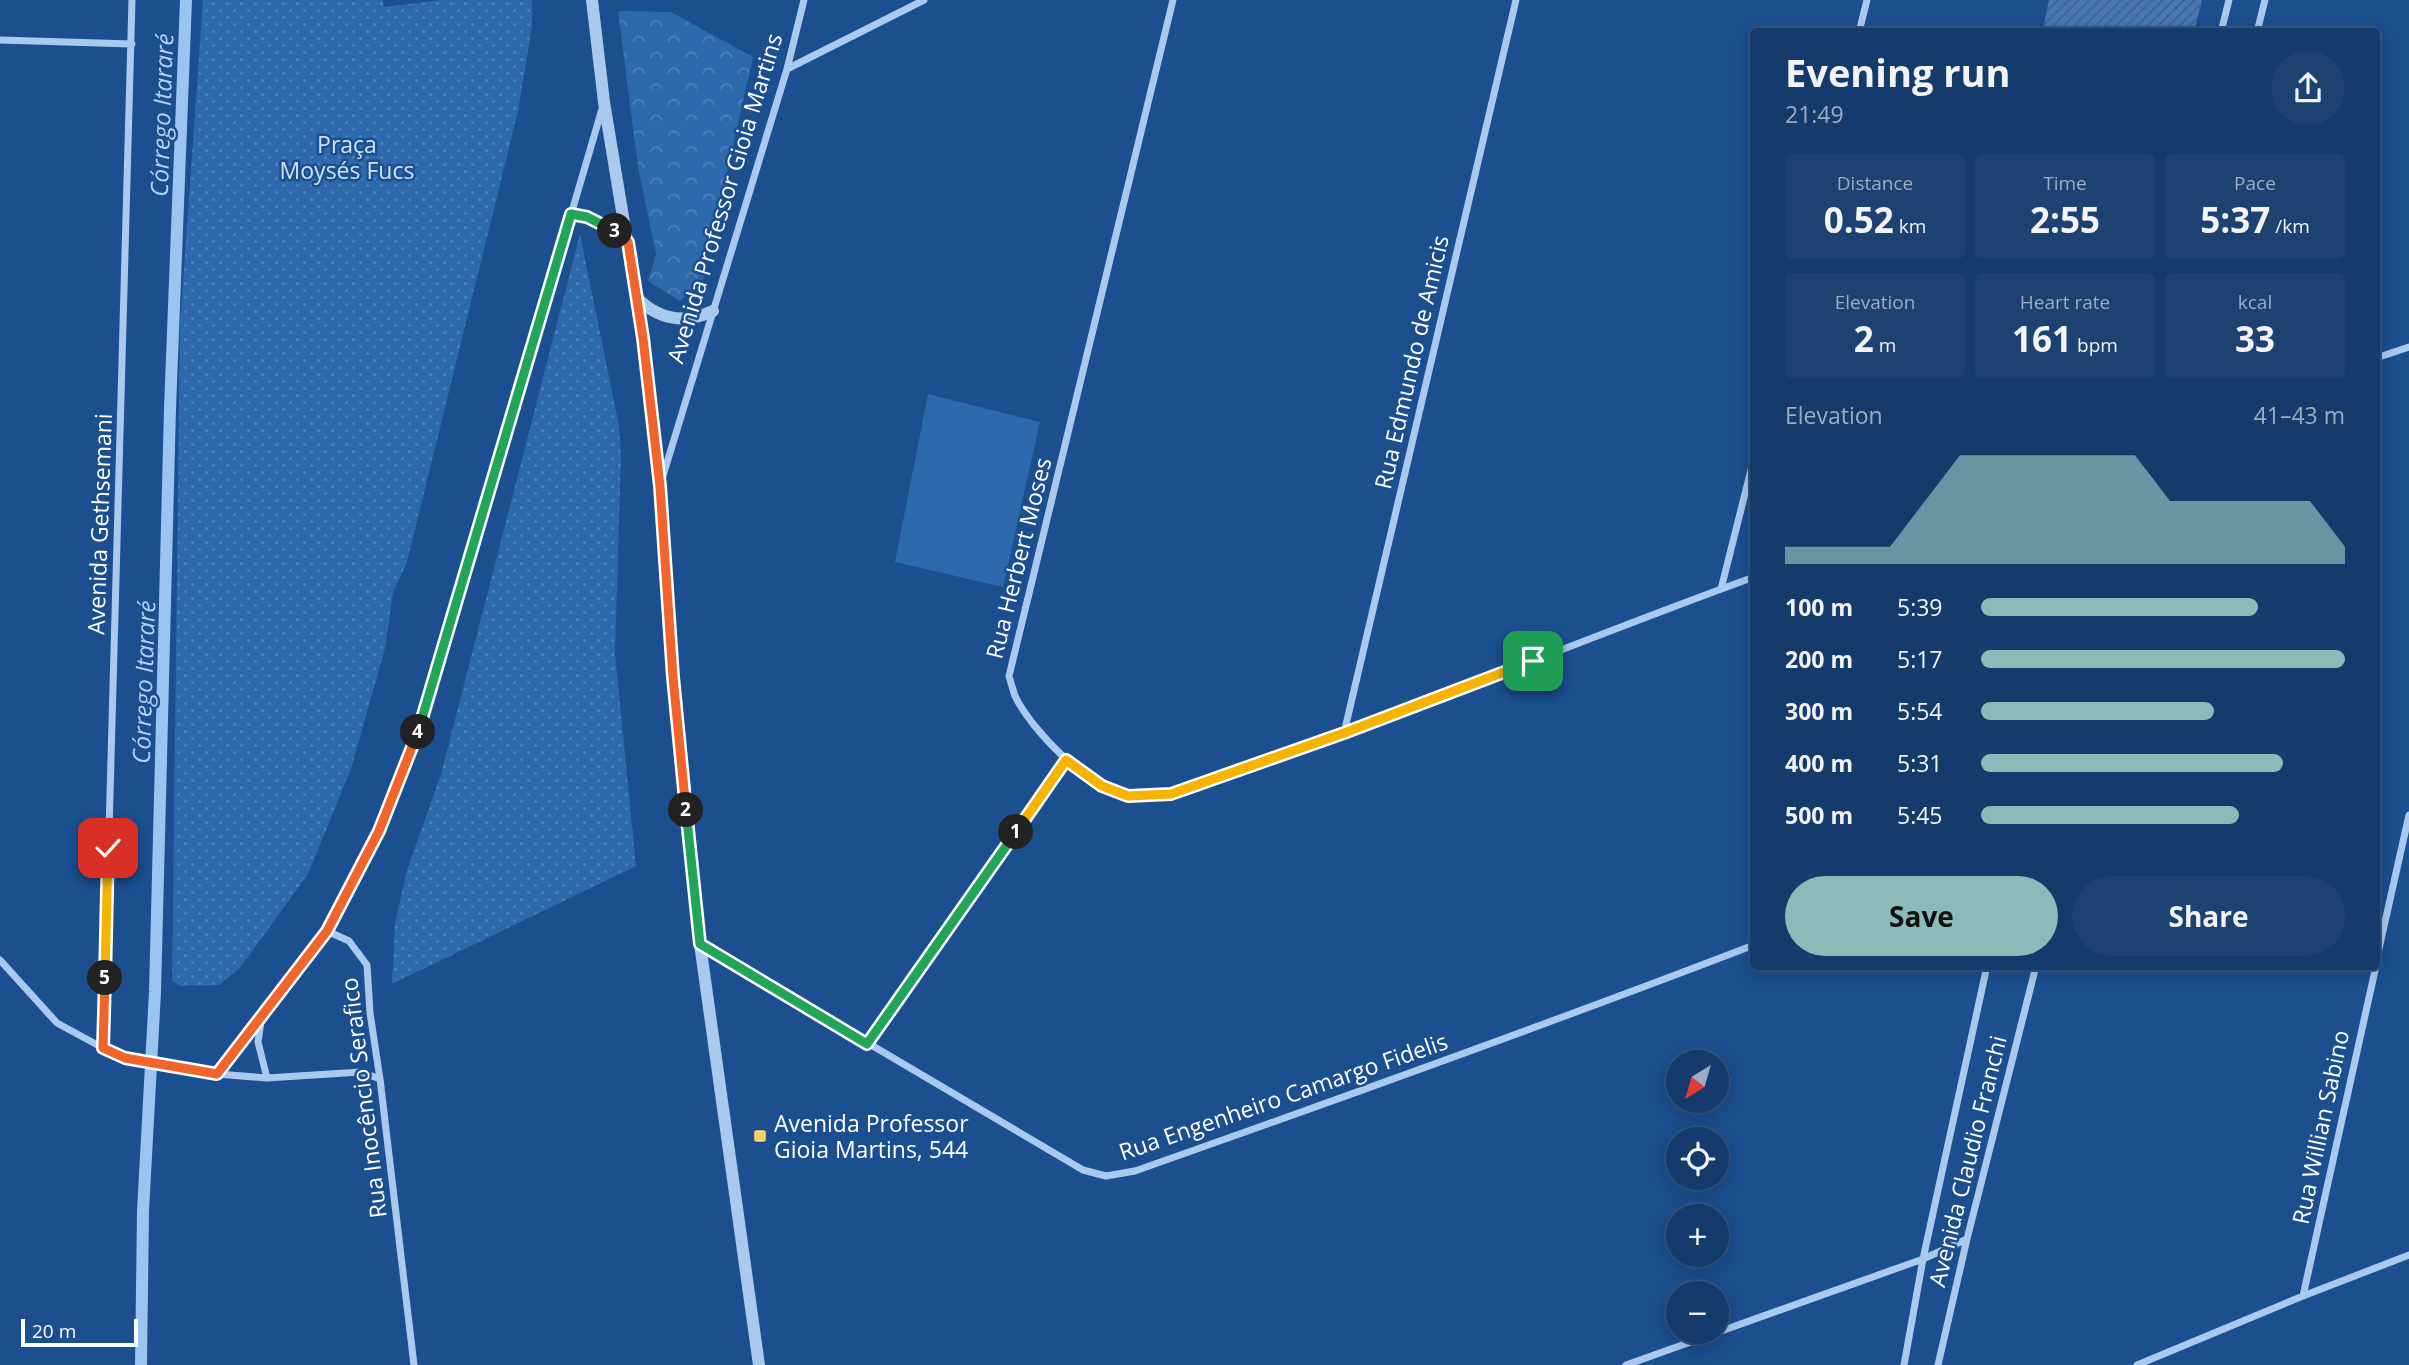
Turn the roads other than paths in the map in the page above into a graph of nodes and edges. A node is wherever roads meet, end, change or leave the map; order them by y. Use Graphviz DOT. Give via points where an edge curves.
graph roads {
  1 [pos="132,0"];
  2 [pos="592,0"];
  3 [pos="804,0"];
  4 [pos="924,0"];
  5 [pos="1173,0"];
  6 [pos="1516,0"];
  7 [pos="1867,0"];
  8 [pos="2229,0"];
  9 [pos="2265,0"];
  10 [pos="1860,28"];
  11 [pos="2222,28"];
  12 [pos="2258,28"];
  13 [pos="0,40"];
  14 [pos="132,44"];
  15 [pos="786,69"];
  16 [pos="604,102"];
  17 [pos="571,214"];
  18 [pos="628,242"];
  19 [pos="637,298"];
  20 [pos="713,311"];
  21 [pos="2409,347"];
  22 [pos="2380,357"];
  23 [pos="1750,474"];
  24 [pos="660,486"];
  25 [pos="1750,578"];
  26 [pos="1721,589"];
  27 [pos="1344,733"];
  28 [pos="2409,815"];
  29 [pos="327,931"];
  30 [pos="700,944"];
  31 [pos="2380,946"];
  32 [pos="1750,947"];
  33 [pos="0,960"];
  34 [pos="1986,970"];
  35 [pos="2035,970"];
  36 [pos="2375,970"];
  37 [pos="262,1014"];
  38 [pos="103,1048"];
  39 [pos="217,1074"];
  40 [pos="267,1077"];
  41 [pos="380,1079"];
  42 [pos="1967,1239"];
  43 [pos="2409,1255"];
  44 [pos="1923,1259"];
  45 [pos="2303,1296"];
  46 [pos="414,1365"];
  47 [pos="759,1365"];
  48 [pos="1626,1365"];
  49 [pos="1904,1365"];
  50 [pos="1938,1365"];
  51 [pos="2137,1365"];
  1 -- 14 [label="street, Avenida Gethsemani"];
  2 -- 16 [label="street"];
  3 -- 15 [label="street, Avenida Professor Gioia Martins"];
  4 -- 15 [label="street"];
  5 -- 27 [label="street, Rua Herbert Moses" via="1009,676 1026,714 1066,760 1102,786 1128,796 1171,794"];
  6 -- 27 [label="street, Rua Edmundo de Amicis"];
  7 -- 10 [label="street"];
  8 -- 11 [label="street"];
  9 -- 12 [label="street"];
  13 -- 14 [label="street"];
  14 -- 38 [label="street, Avenida Gethsemani"];
  15 -- 20 [label="street, Avenida Professor Gioia Martins"];
  16 -- 17 [label="street"];
  16 -- 18 [label="street"];
  17 -- 18 [label="street" via="601,223"];
  17 -- 29 [label="street" via="421,726 379,831"];
  18 -- 19 [label="street"];
  19 -- 20 [label="street" via="647,308 673,319"];
  19 -- 24 [label="street"];
  20 -- 24 [label="street, Avenida Professor Gioia Martins"];
  21 -- 22 [label="street"];
  23 -- 26 [label="street"];
  24 -- 30 [label="street, Avenida Professor Gioia Martins" via="673,677"];
  25 -- 26 [label="street, Rua Herbert Moses"];
  26 -- 27 [label="street, Rua Herbert Moses"];
  28 -- 31 [label="street, Rua Willian Sabino"];
  29 -- 37 [label="street"];
  29 -- 41 [label="street, Rua Inocêncio Serafico" via="349,940 367,965"];
  30 -- 32 [label="street, Rua Engenheiro Camargo Fidelis" via="1083,1170 1106,1176 1135,1171 1291,1116"];
  30 -- 47 [label="street, Avenida Professor Gioia Martins"];
  33 -- 38 [label="street" via="57,1023"];
  34 -- 44 [label="street, Avenida Claudio Franchi"];
  35 -- 42 [label="street, Avenida Claudio Franchi"];
  36 -- 45 [label="street, Rua Willian Sabino"];
  37 -- 39 [label="street"];
  37 -- 40 [label="street" via="258,1042"];
  38 -- 39 [label="street" via="125,1058"];
  39 -- 40 [label="street"];
  40 -- 41 [label="street" via="361,1072"];
  41 -- 46 [label="street, Rua Inocêncio Serafico"];
  42 -- 44 [label="street"];
  42 -- 50 [label="street, Avenida Claudio Franchi"];
  43 -- 45 [label="street"];
  44 -- 48 [label="street"];
  44 -- 49 [label="street, Avenida Claudio Franchi"];
  45 -- 51 [label="street"];
}
